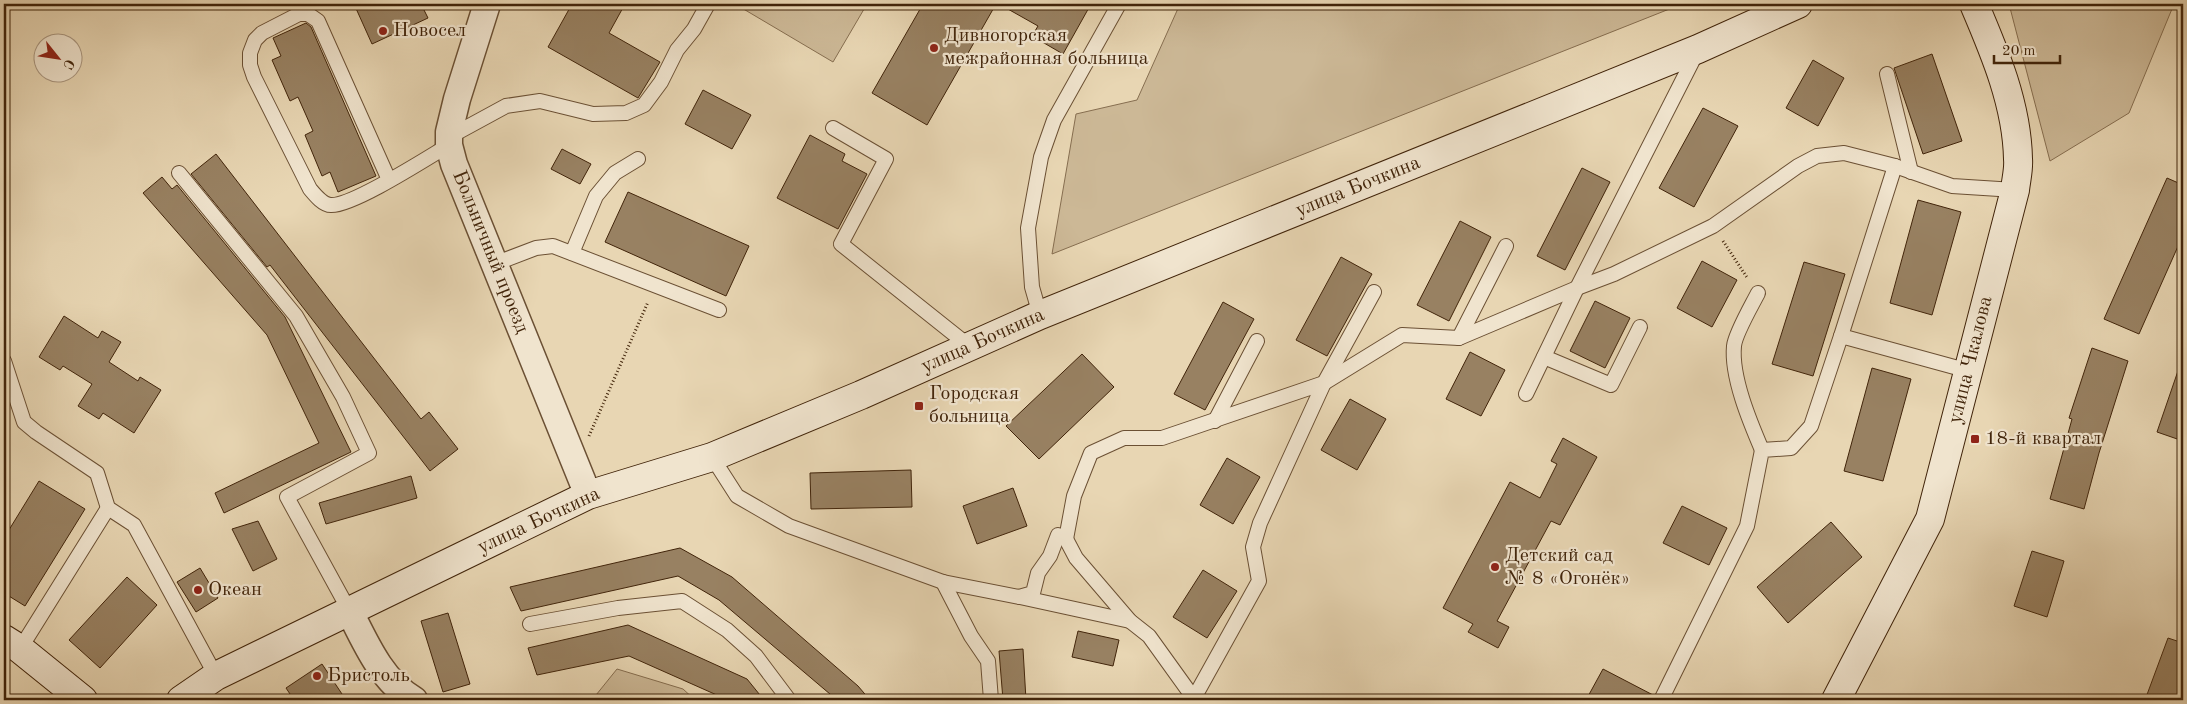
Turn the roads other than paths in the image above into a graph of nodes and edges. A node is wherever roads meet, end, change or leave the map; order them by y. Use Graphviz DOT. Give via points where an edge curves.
graph roads {
  1 [pos="487,4"];
  2 [pos="708,4"];
  3 [pos="1119,4"];
  4 [pos="1798,4"];
  5 [pos="1974,4"];
  6 [pos="1698,49"];
  7 [pos="1887,74"];
  8 [pos="833,128"];
  9 [pos="449,141"];
  10 [pos="638,159"];
  11 [pos="1895,166"];
  12 [pos="1911,172"];
  13 [pos="179,173"];
  14 [pos="389,180"];
  15 [pos="2015,190"];
  16 [pos="1506,246"];
  17 [pos="572,253"];
  18 [pos="494,264"];
  19 [pos="1577,288"];
  20 [pos="1374,292"];
  21 [pos="1758,293"];
  22 [pos="719,310"];
  23 [pos="1040,315"];
  24 [pos="1640,327"];
  25 [pos="1841,336"];
  26 [pos="1459,338"];
  27 [pos="1257,341"];
  28 [pos="969,346"];
  29 [pos="1544,357"];
  30 [pos="4,361"];
  31 [pos="1969,371"];
  32 [pos="1324,383"];
  33 [pos="1526,394"];
  34 [pos="1215,421"];
  35 [pos="1762,450"];
  36 [pos="712,458"];
  37 [pos="588,495"];
  38 [pos="108,508"];
  39 [pos="1066,539"];
  40 [pos="943,582"];
  41 [pos="1019,597"];
  42 [pos="350,612"];
  43 [pos="1130,621"];
  44 [pos="530,624"];
  45 [pos="12,644"];
  46 [pos="216,676"];
  47 [pos="401,697"];
  48 [pos="1194,699"];
  49 [pos="83,700"];
  50 [pos="181,700"];
  51 [pos="790,700"];
  52 [pos="991,700"];
  53 [pos="1660,700"];
  54 [pos="1836,700"];
  1 -- 9 [label="street, Больничный проезд" via="457,99"];
  2 -- 9 [label="lane" via="644,105 626,113 592,114 540,101 506,106"];
  3 -- 23 [label="lane" via="1054,120 1041,157 1028,228 1032,287"];
  4 -- 6 [label="main road, улица Бочкина"];
  5 -- 15 [label="main road, улица Чкалова" via="1996,58 2014,117 2018,160"];
  6 -- 19 [label="lane"];
  6 -- 23 [label="main road, улица Бочкина"];
  7 -- 12 [label="lane"];
  8 -- 28 [label="lane" via="886,158 841,244"];
  9 -- 14 [label="lane"];
  9 -- 18 [label="street, Больничный проезд" via="454,164"];
  10 -- 17 [label="lane" via="615,173 596,196"];
  11 -- 12 [label="lane"];
  11 -- 19 [label="lane" via="1844,153 1818,156 1798,166 1713,226 1614,274"];
  11 -- 25 [label="lane"];
  12 -- 15 [label="lane" via="1952,186"];
  13 -- 42 [label="lane" via="296,316 343,397 370,453 287,497"];
  14 -- 14 [label="lane" via="344,203 329,205 316,197 250,65 250,53 262,33 299,14 308,14 318,21"];
  15 -- 31 [label="main road, улица Чкалова"];
  16 -- 26 [label="lane"];
  17 -- 18 [label="lane" via="553,246 536,248"];
  17 -- 22 [label="lane"];
  18 -- 37 [label="street, Больничный проезд"];
  19 -- 26 [label="lane"];
  19 -- 29 [label="lane"];
  20 -- 32 [label="lane"];
  21 -- 35 [label="lane" via="1734,345 1746,411"];
  23 -- 28 [label="main road, улица Бочкина"];
  24 -- 29 [label="lane" via="1611,385"];
  25 -- 31 [label="lane"];
  25 -- 35 [label="lane" via="1811,426 1790,448"];
  26 -- 32 [label="lane" via="1402,335"];
  27 -- 34 [label="lane"];
  28 -- 36 [label="main road, улица Бочкина"];
  29 -- 33 [label="lane"];
  30 -- 38 [label="lane" via="24,422 97,472"];
  31 -- 54 [label="main road, улица Чкалова" via="1930,519"];
  32 -- 34 [label="lane"];
  32 -- 48 [label="lane" via="1260,523 1254,547 1259,581"];
  34 -- 39 [label="lane" via="1162,438 1124,438 1091,453 1074,496"];
  35 -- 53 [label="lane" via="1747,526"];
  36 -- 37 [label="main road, улица Бочкина"];
  36 -- 40 [label="lane" via="737,496 789,526"];
  37 -- 42 [label="main road, улица Бочкина"];
  38 -- 45 [label="lane"];
  38 -- 46 [label="lane" via="134,525"];
  39 -- 41 [label="lane" via="1058,535 1050,556 1038,573 1033,594"];
  39 -- 43 [label="lane" via="1076,558"];
  40 -- 41 [label="lane"];
  40 -- 52 [label="lane" via="970,636 988,661"];
  41 -- 43 [label="lane"];
  42 -- 46 [label="main road, улица Бочкина"];
  42 -- 47 [label="street" via="369,652"];
  43 -- 48 [label="lane" via="1149,636"];
  44 -- 51 [label="lane" via="618,608 682,602 727,630 756,656"];
  45 -- 49 [label="main road"];
  46 -- 50 [label="main road, улица Бочкина"];
}
